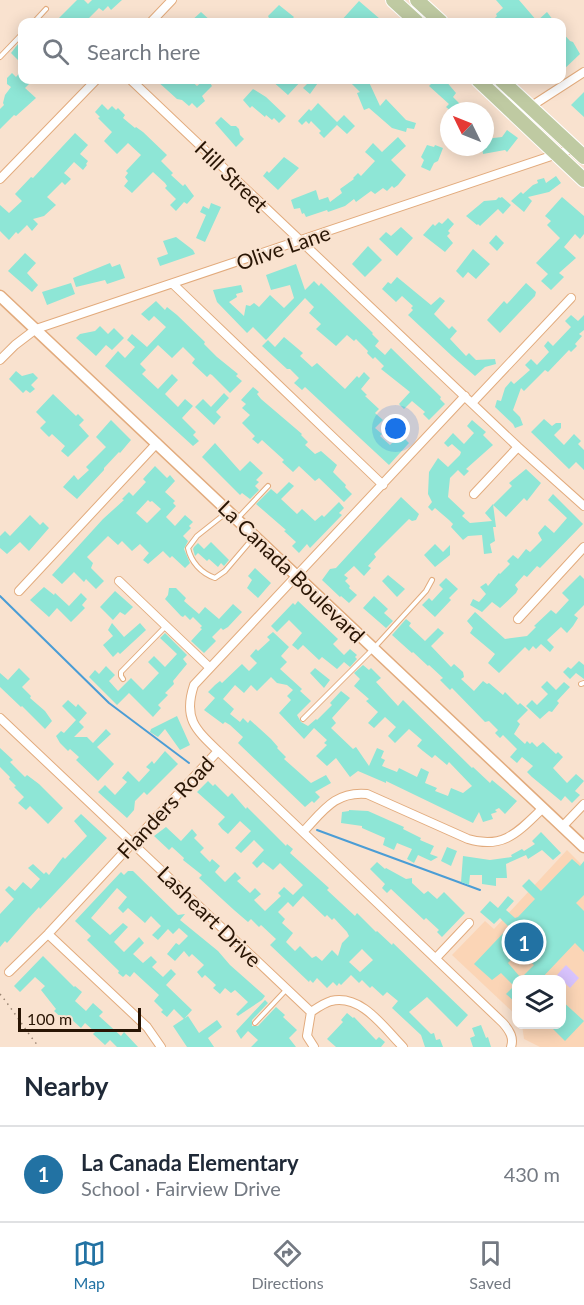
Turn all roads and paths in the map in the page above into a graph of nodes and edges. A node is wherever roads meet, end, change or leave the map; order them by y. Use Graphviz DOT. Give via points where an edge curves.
graph roads {
  1 [pos="172,0"];
  2 [pos="393,0"];
  3 [pos="417,0"];
  4 [pos="46,9"];
  5 [pos="38,18"];
  6 [pos="155,18"];
  7 [pos="413,18"];
  8 [pos="437,18"];
  9 [pos="18,38"];
  10 [pos="0,57"];
  11 [pos="584,72"];
  12 [pos="92,84"];
  13 [pos="135,84"];
  14 [pos="482,84"];
  15 [pos="505,84"];
  16 [pos="565,84"];
  17 [pos="566,84"];
  18 [pos="530,107"];
  19 [pos="579,153"];
  20 [pos="558,154"];
  21 [pos="0,179"];
  22 [pos="584,180"];
  23 [pos="300,241"];
  24 [pos="172,284"];
  25 [pos="0,296"];
  26 [pos="571,298"];
  27 [pos="36,330"];
  28 [pos="0,360"];
  29 [pos="465,396"];
  30 [pos="472,403"];
  31 [pos="157,443"];
  32 [pos="518,447"];
  33 [pos="383,485"];
  34 [pos="268,486"];
  35 [pos="474,494"];
  36 [pos="584,506"];
  37 [pos="233,515"];
  38 [pos="255,536"];
  39 [pos="584,547"];
  40 [pos="297,576"];
  41 [pos="432,580"];
  42 [pos="119,581"];
  43 [pos="19,591"];
  44 [pos="518,619"];
  45 [pos="166,626"];
  46 [pos="374,648"];
  47 [pos="209,667"];
  48 [pos="123,679"];
  49 [pos="0,718"];
  50 [pos="303,719"];
  51 [pos="218,751"];
  52 [pos="584,804"];
  53 [pos="543,808"];
  54 [pos="562,827"];
  55 [pos="303,832"];
  56 [pos="132,842"];
  57 [pos="584,847"];
  58 [pos="470,922"];
  59 [pos="48,934"];
  60 [pos="435,958"];
  61 [pos="9,972"];
  62 [pos="286,989"];
  63 [pos="0,994"];
  64 [pos="311,1012"];
  65 [pos="255,1023"];
  66 [pos="512,1044"];
  67 [pos="39,1047"];
  68 [pos="161,1047"];
  69 [pos="314,1047"];
  70 [pos="402,1047"];
  1 -- 6 [label="street"];
  2 -- 7 [label="main road"];
  3 -- 8 [label="main road"];
  4 -- 5 [label="lane"];
  9 -- 10 [label="lane"];
  11 -- 17 [label="street"];
  12 -- 21 [label="street"];
  13 -- 23 [label="street, Hill Street"];
  14 -- 20 [label="main road"];
  15 -- 18 [label="main road"];
  16 -- 18 [label="street"];
  18 -- 19 [label="main road"];
  19 -- 20 [label="street, Olive Lane"];
  20 -- 22 [label="main road"];
  20 -- 23 [label="street, Olive Lane"];
  23 -- 24 [label="street, Olive Lane"];
  23 -- 29 [label="street, Hill Street"];
  24 -- 27 [label="street, Olive Lane"];
  24 -- 33 [label="street"];
  25 -- 27 [label="street, La Canada Boulevard"];
  26 -- 30 [label="street"];
  27 -- 28 [label="street, Olive Lane"];
  27 -- 31 [label="street, La Canada Boulevard"];
  29 -- 30 [label="street, Hill Street"];
  29 -- 33 [label="street, Flanders Road"];
  30 -- 32 [label="street, Hill Street"];
  31 -- 37 [label="street, La Canada Boulevard"];
  31 -- 43 [label="street"];
  32 -- 35 [label="street"];
  32 -- 36 [label="street, Hill Street"];
  33 -- 40 [label="street, Flanders Road"];
  34 -- 37 [label="lane"];
  37 -- 38 [label="street, La Canada Boulevard"];
  37 -- 38 [label="lane" via="212,522 188,548 197,566 215,578"];
  38 -- 40 [label="street, La Canada Boulevard"];
  39 -- 44 [label="street"];
  40 -- 46 [label="street, La Canada Boulevard"];
  40 -- 47 [label="street, Flanders Road"];
  41 -- 46 [label="lane"];
  42 -- 45 [label="street"];
  45 -- 47 [label="street"];
  45 -- 48 [label="lane" via="122,672"];
  46 -- 50 [label="lane"];
  46 -- 53 [label="street, La Canada Boulevard"];
  47 -- 51 [label="street, Flanders Road" via="194,685 189,707 198,732"];
  49 -- 56 [label="street, Lasheart Drive"];
  51 -- 55 [label="street"];
  51 -- 56 [label="street, Flanders Road"];
  52 -- 54 [label="street"];
  53 -- 54 [label="street, La Canada Boulevard"];
  53 -- 55 [label="street" via="512,836 500,842 483,843 367,794 356,793 335,800"];
  54 -- 57 [label="street, La Canada Boulevard"];
  55 -- 60 [label="street"];
  56 -- 59 [label="street, Flanders Road"];
  56 -- 62 [label="street, Lasheart Drive"];
  58 -- 60 [label="street"];
  59 -- 61 [label="street, Flanders Road"];
  59 -- 68 [label="street" via="147,1027"];
  60 -- 66 [label="street" via="503,1023 510,1031"];
  62 -- 64 [label="street, Lasheart Drive"];
  62 -- 65 [label="lane"];
  63 -- 67 [label="path"];
  64 -- 69 [label="street" via="307,1036"];
  64 -- 70 [label="street" via="328,1002 349,1000 363,1007"];
}
